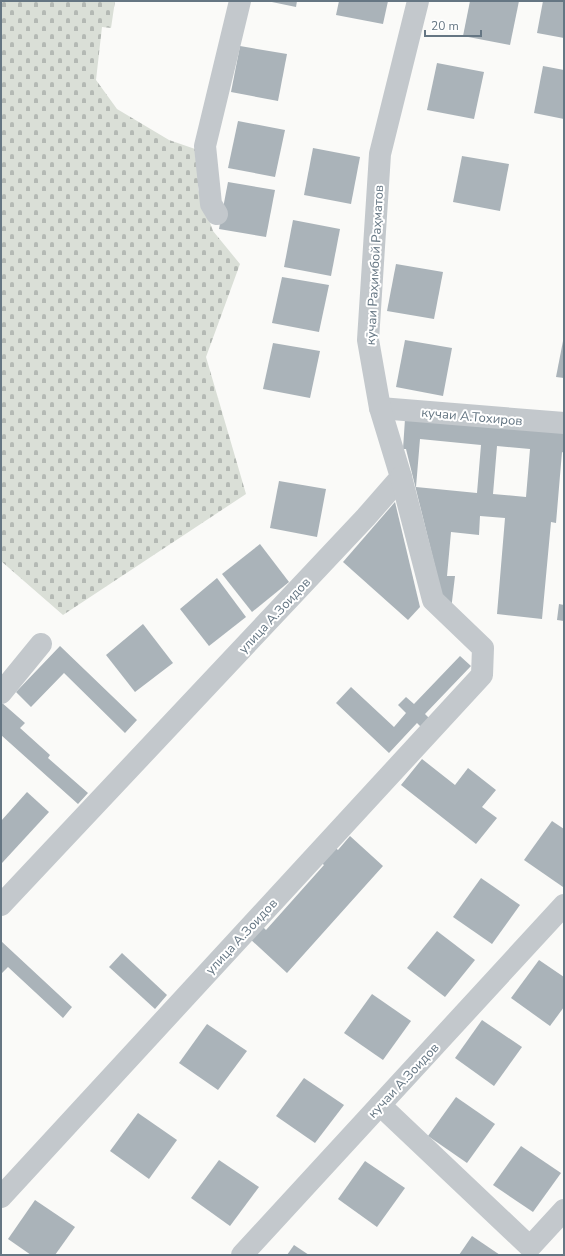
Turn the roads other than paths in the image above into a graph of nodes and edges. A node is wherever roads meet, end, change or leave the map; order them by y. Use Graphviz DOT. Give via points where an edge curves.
graph roads {
  1 [pos="240,1"];
  2 [pos="418,1"];
  3 [pos="216,214"];
  4 [pos="380,408"];
  5 [pos="564,423"];
  6 [pos="401,477"];
  7 [pos="41,644"];
  8 [pos="482,675"];
  9 [pos="1,693"];
  10 [pos="1,905"];
  11 [pos="564,905"];
  12 [pos="380,1104"];
  13 [pos="1,1198"];
  14 [pos="564,1210"];
  15 [pos="242,1255"];
  1 -- 3 [label="street" via="205,146 211,204"];
  2 -- 4 [label="street, кӯчаи Раҳимбой Раҳматов" via="380,154 368,340"];
  4 -- 5 [label="street, кучаи А.Тохиров"];
  4 -- 6 [label="street, кӯчаи Раҳимбой Раҳматов"];
  6 -- 8 [label="street, кӯчаи Раҳимбой Раҳматов" via="433,600 483,648"];
  6 -- 10 [label="street, улица А.Зоидов"];
  7 -- 9 [label="street"];
  8 -- 13 [label="street, улица А.Зоидов"];
  11 -- 12 [label="street, кучаи А.Зоидов"];
  12 -- 14 [label="street" via="530,1247"];
  12 -- 15 [label="street, кучаи А.Зоидов"];
}
